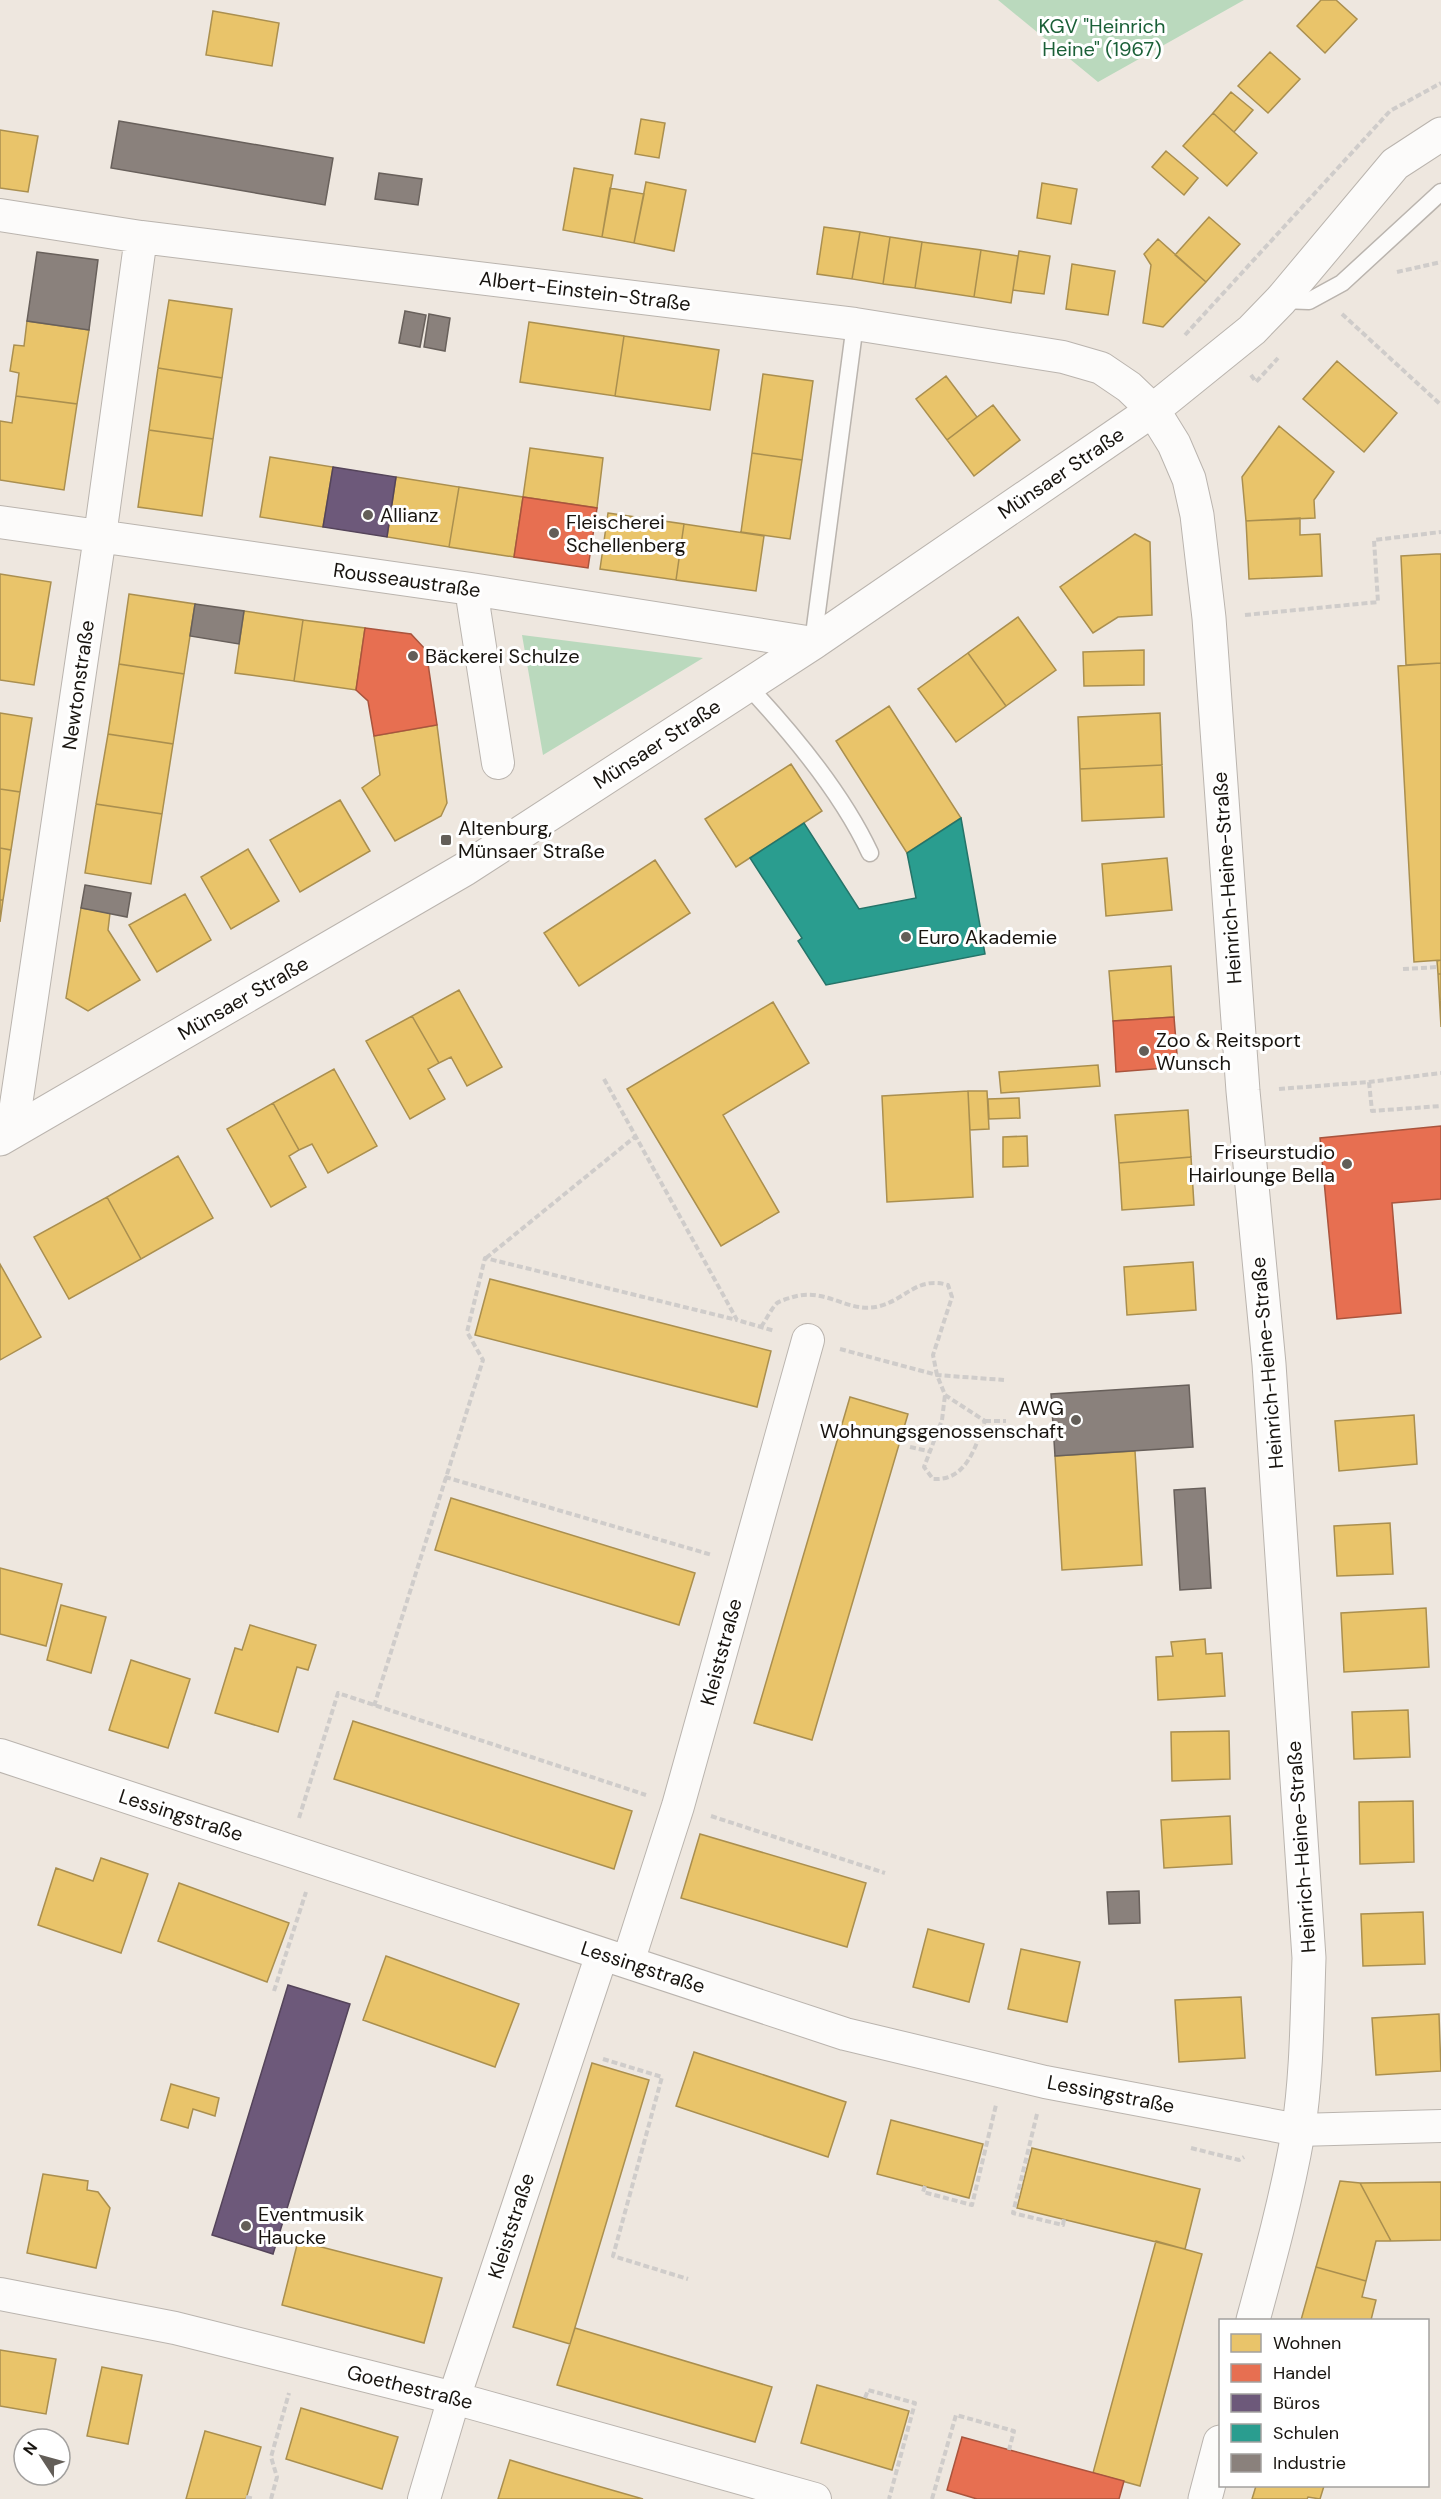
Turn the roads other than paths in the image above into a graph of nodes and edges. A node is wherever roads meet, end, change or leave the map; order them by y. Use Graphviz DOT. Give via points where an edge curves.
graph roads {
  1 [pos="1441,134"];
  2 [pos="1441,192"];
  3 [pos="0,215"];
  4 [pos="141,237"];
  5 [pos="1281,300"];
  6 [pos="855,324"];
  7 [pos="1153,410"];
  8 [pos="0,522"];
  9 [pos="100,537"];
  10 [pos="471,590"];
  11 [pos="813,642"];
  12 [pos="747,685"];
  13 [pos="498,763"];
  14 [pos="870,853"];
  15 [pos="6,1135"];
  16 [pos="808,1340"];
  17 [pos="0,1755"];
  18 [pos="615,1958"];
  19 [pos="1441,2126"];
  20 [pos="1298,2130"];
  21 [pos="0,2294"];
  22 [pos="1253,2319"];
  23 [pos="454,2398"];
  24 [pos="1219,2449"];
  25 [pos="424,2499"];
  26 [pos="815,2499"];
  27 [pos="1205,2499"];
  1 -- 5 [label="street, Münsaer Straße" via="1395,164"];
  2 -- 5 [label="lane" via="1342,283 1310,301"];
  3 -- 4 [label="street, Albert-Einstein-Straße"];
  4 -- 6 [label="street, Albert-Einstein-Straße"];
  4 -- 9 [label="street, Newtonstraße"];
  5 -- 7 [label="street, Münsaer Straße" via="1230,349"];
  6 -- 7 [label="street, Albert-Einstein-Straße" via="1063,357 1101,368"];
  6 -- 11 [label="lane"];
  7 -- 11 [label="street, Münsaer Straße"];
  7 -- 20 [label="street, Heinrich-Heine-Straße" via="1189,479 1209,618 1243,1091 1269,1364 1309,1958"];
  8 -- 9 [label="street, Rousseaustraße"];
  9 -- 10 [label="street, Rousseaustraße"];
  9 -- 15 [label="street, Newtonstraße"];
  10 -- 11 [label="street, Rousseaustraße"];
  10 -- 13 [label="street"];
  11 -- 12 [label="street, Münsaer Straße"];
  12 -- 14 [label="lane" via="802,750 858,828"];
  12 -- 15 [label="street, Münsaer Straße" via="465,868"];
  16 -- 18 [label="street, Kleiststraße" via="678,1806"];
  17 -- 18 [label="street, Lessingstraße"];
  18 -- 20 [label="street, Lessingstraße" via="845,2034 1045,2082"];
  18 -- 23 [label="street, Kleiststraße" via="569,2048"];
  19 -- 20 [label="street, Lessingstraße"];
  20 -- 22 [label="street, Heinrich-Heine-Straße" via="1284,2204"];
  21 -- 23 [label="street, Goethestraße" via="175,2328"];
  23 -- 25 [label="street, Kleiststraße"];
  23 -- 26 [label="street, Goethestraße"];
  24 -- 27 [label="street"];
}
